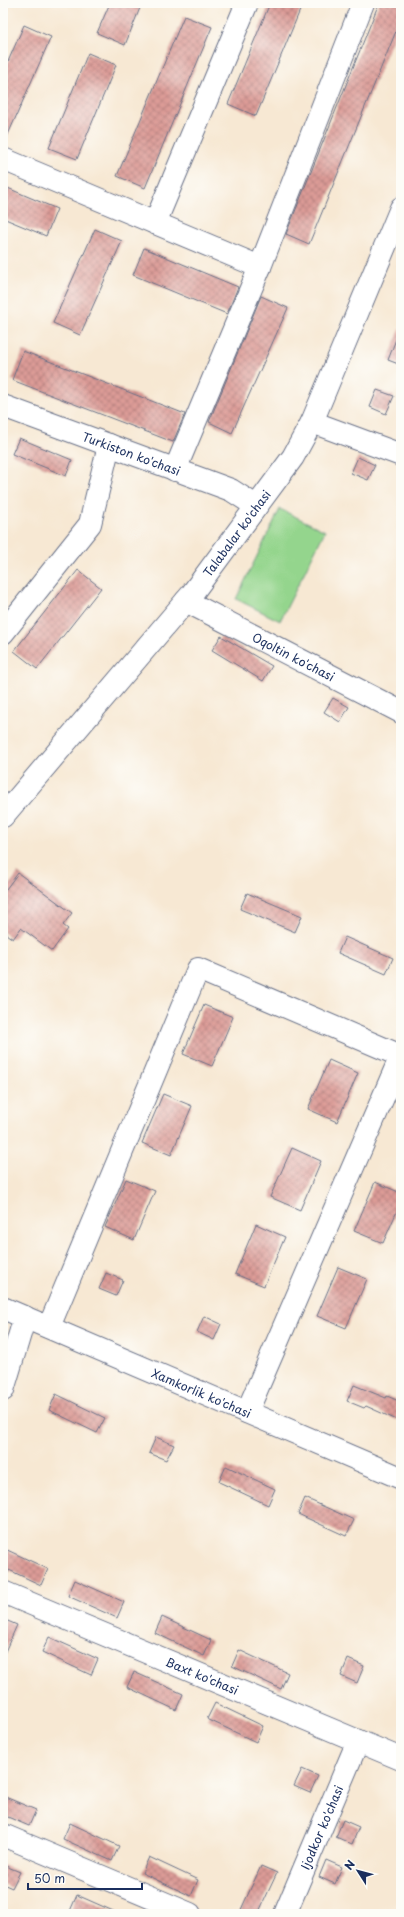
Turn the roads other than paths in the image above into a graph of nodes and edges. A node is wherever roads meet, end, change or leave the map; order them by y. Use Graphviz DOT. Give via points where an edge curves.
graph roads {
  1 [pos="247,3"];
  2 [pos="363,3"];
  3 [pos="3,160"];
  4 [pos="401,208"];
  5 [pos="155,223"];
  6 [pos="260,267"];
  7 [pos="3,406"];
  8 [pos="312,422"];
  9 [pos="109,445"];
  10 [pos="401,455"];
  11 [pos="175,470"];
  12 [pos="256,506"];
  13 [pos="186,601"];
  14 [pos="3,633"];
  15 [pos="401,712"];
  16 [pos="3,816"];
  17 [pos="401,1056"];
  18 [pos="3,1308"];
  19 [pos="25,1317"];
  20 [pos="49,1327"];
  21 [pos="3,1390"];
  22 [pos="247,1412"];
  23 [pos="401,1478"];
  24 [pos="3,1592"];
  25 [pos="358,1741"];
  26 [pos="401,1759"];
  27 [pos="3,1834"];
  28 [pos="190,1914"];
  29 [pos="285,1914"];
  1 -- 5 [label="street"];
  2 -- 6 [label="street"];
  3 -- 5 [label="street"];
  4 -- 8 [label="street, Talabalar ko'chasi"];
  5 -- 6 [label="street"];
  6 -- 11 [label="street"];
  7 -- 9 [label="street, Turkiston ko'chasi"];
  8 -- 10 [label="street"];
  8 -- 12 [label="street, Talabalar ko'chasi" via="293,457"];
  9 -- 11 [label="street, Turkiston ko'chasi"];
  9 -- 14 [label="street" via="90,524"];
  11 -- 12 [label="street, Turkiston ko'chasi" via="231,490"];
  12 -- 13 [label="street, Talabalar ko'chasi"];
  13 -- 15 [label="street, Oqoltin ko'chasi"];
  13 -- 16 [label="street, Talabalar ko'chasi"];
  17 -- 20 [label="street" via="198,969"];
  17 -- 22 [label="street"];
  18 -- 19 [label="street, Xamkorlik ko'chasi"];
  19 -- 20 [label="street, Xamkorlik ko'chasi"];
  19 -- 21 [label="street"];
  20 -- 22 [label="street, Xamkorlik ko'chasi"];
  22 -- 23 [label="street, Xamkorlik ko'chasi"];
  24 -- 25 [label="street, Baxt ko'chasi"];
  25 -- 26 [label="street, Baxt ko'chasi"];
  25 -- 29 [label="street, Ijodkor ko'chasi"];
  27 -- 28 [label="street"];
}
